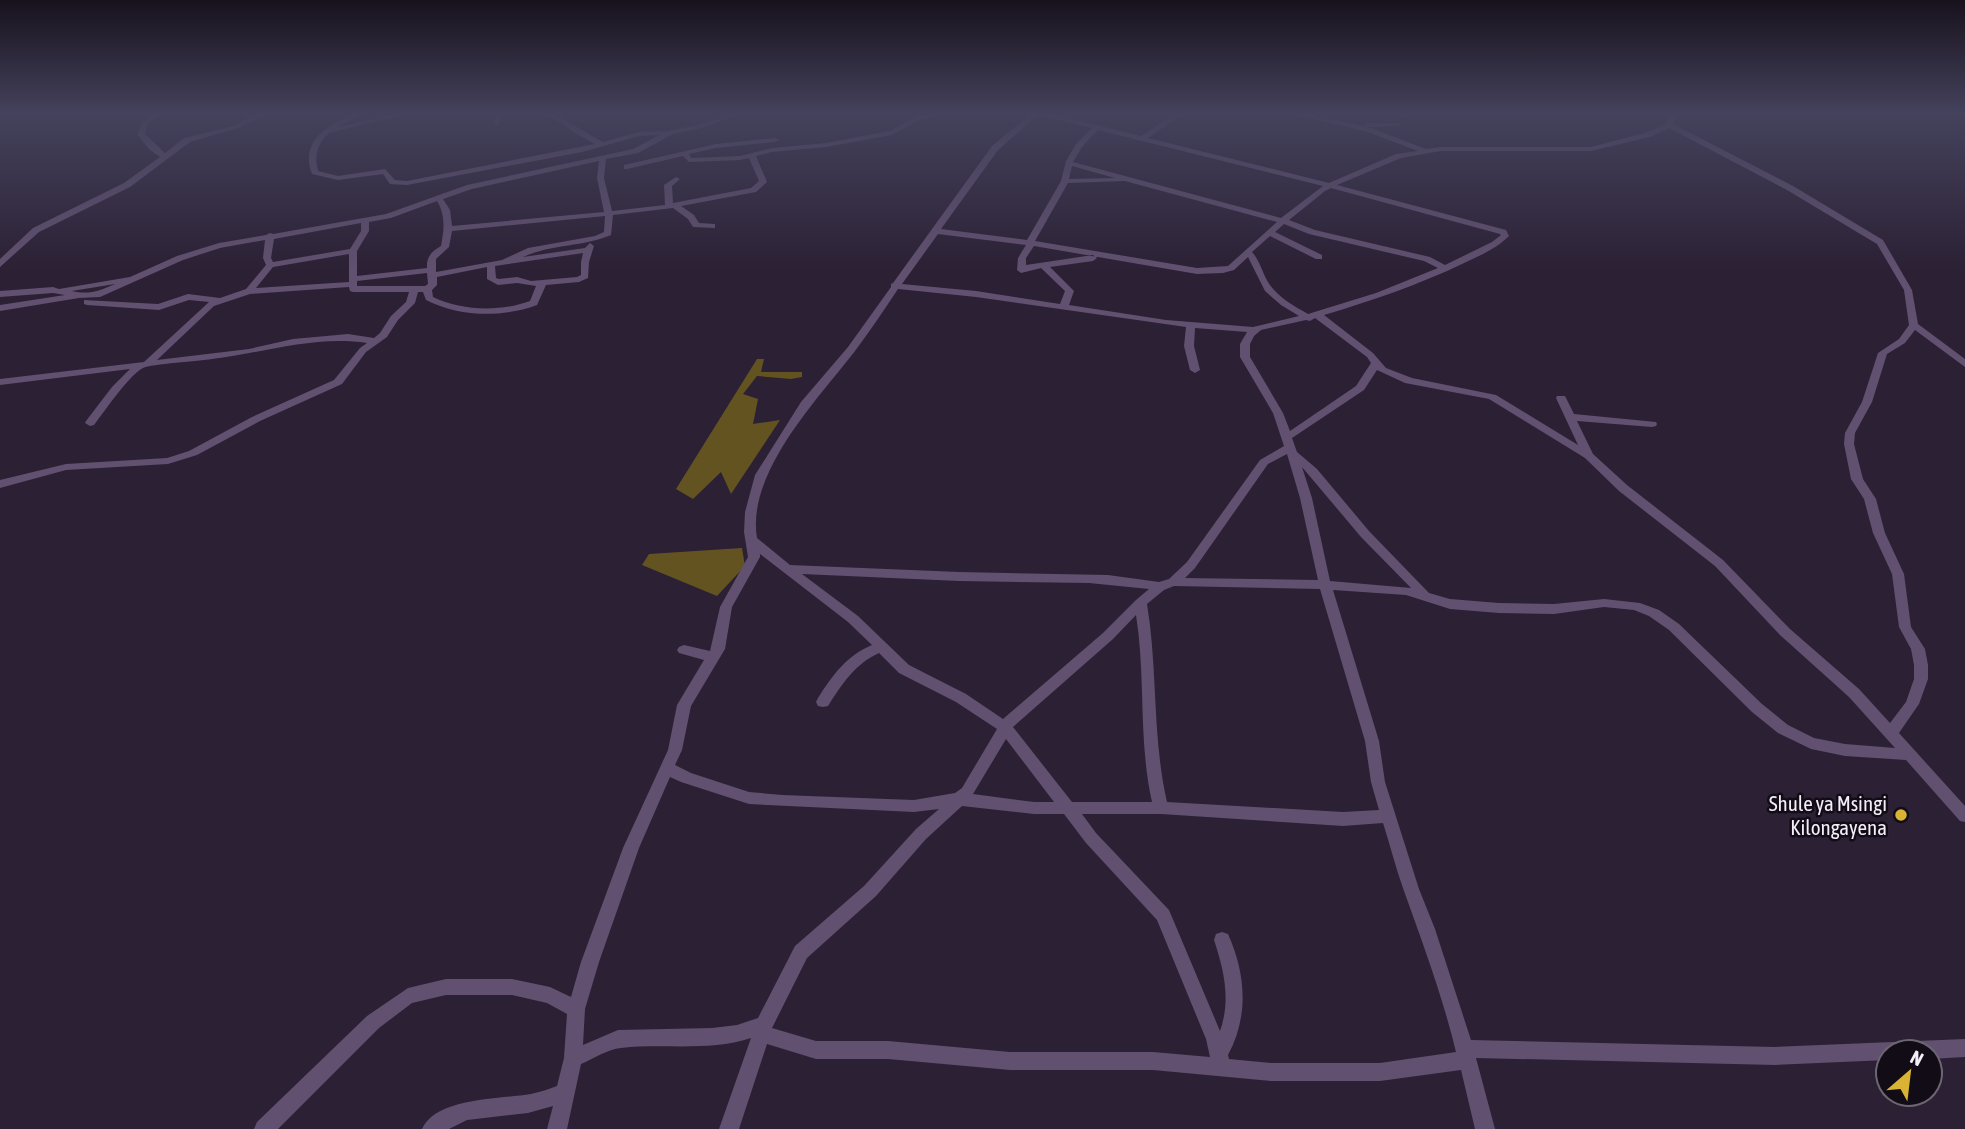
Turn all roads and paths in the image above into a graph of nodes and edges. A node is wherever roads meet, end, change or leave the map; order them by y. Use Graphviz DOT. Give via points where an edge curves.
graph roads {
  1 [pos="152,166"];
  2 [pos="314,166"];
  3 [pos="500,166"];
  4 [pos="575,166"];
  5 [pos="602,166"];
  6 [pos="632,166"];
  7 [pos="756,166"];
  8 [pos="982,166"];
  9 [pos="1068,166"];
  10 [pos="1078,166"];
  11 [pos="1248,166"];
  12 [pos="1376,166"];
  13 [pos="1747,166"];
  14 [pos="627,167"];
  15 [pos="676,179"];
  16 [pos="1129,180"];
  17 [pos="1065,181"];
  18 [pos="1329,186"];
  19 [pos="439,199"];
  20 [pos="671,206"];
  21 [pos="609,214"];
  22 [pos="365,220"];
  23 [pos="1283,221"];
  24 [pos="712,226"];
  25 [pos="449,229"];
  26 [pos="934,231"];
  27 [pos="1269,232"];
  28 [pos="270,235"];
  29 [pos="589,239"];
  30 [pos="1031,243"];
  31 [pos="590,250"];
  32 [pos="353,251"];
  33 [pos="1248,252"];
  34 [pos="1319,257"];
  35 [pos="1118,258"];
  36 [pos="0,264"];
  37 [pos="500,264"];
  38 [pos="270,265"];
  39 [pos="490,265"];
  40 [pos="1043,265"];
  41 [pos="1446,269"];
  42 [pos="432,273"];
  43 [pos="135,278"];
  44 [pos="353,281"];
  45 [pos="542,283"];
  46 [pos="894,286"];
  47 [pos="427,289"];
  48 [pos="249,291"];
  49 [pos="414,291"];
  50 [pos="0,294"];
  51 [pos="61,295"];
  52 [pos="218,300"];
  53 [pos="0,308"];
  54 [pos="1063,308"];
  55 [pos="1314,317"];
  56 [pos="1191,326"];
  57 [pos="1914,326"];
  58 [pos="1254,330"];
  59 [pos="376,341"];
  60 [pos="1376,363"];
  61 [pos="144,364"];
  62 [pos="1965,364"];
  63 [pos="1195,370"];
  64 [pos="0,382"];
  65 [pos="1560,398"];
  66 [pos="1570,417"];
  67 [pos="90,423"];
  68 [pos="1652,424"];
  69 [pos="1290,445"];
  70 [pos="1590,456"];
  71 [pos="0,484"];
  72 [pos="752,540"];
  73 [pos="786,569"];
  74 [pos="1167,585"];
  75 [pos="1326,585"];
  76 [pos="1426,596"];
  77 [pos="1140,603"];
  78 [pos="880,647"];
  79 [pos="684,650"];
  80 [pos="713,657"];
  81 [pos="822,702"];
  82 [pos="1005,727"];
  83 [pos="1892,732"];
  84 [pos="1912,755"];
  85 [pos="667,768"];
  86 [pos="959,799"];
  87 [pos="1068,806"];
  88 [pos="1161,808"];
  89 [pos="1388,816"];
  90 [pos="1965,816"];
  91 [pos="1222,940"];
  92 [pos="576,1009"];
  93 [pos="762,1029"];
  94 [pos="1965,1048"];
  95 [pos="1465,1054"];
  96 [pos="573,1058"];
  97 [pos="1219,1061"];
  98 [pos="565,1092"];
  99 [pos="264,1129"];
  100 [pos="432,1129"];
  101 [pos="557,1129"];
  102 [pos="729,1129"];
  103 [pos="1485,1129"];
  1 -- 36 [label="street" via="127,185 36,230"];
  2 -- 3 [label="street" via="315,172 338,178 385,171 397,183"];
  4 -- 19 [label="street" via="470,187"];
  5 -- 21 [label="street" via="599,177"];
  6 -- 14 [label="street"];
  7 -- 20 [label="street" via="763,182 757,189"];
  8 -- 26 [label="street"];
  9 -- 17 [label="street"];
  10 -- 16 [label="street"];
  11 -- 18 [label="street"];
  12 -- 18 [label="street"];
  13 -- 57 [label="street" via="1880,242 1908,290"];
  15 -- 20 [label="street" via="668,185"];
  16 -- 17 [label="street"];
  16 -- 23 [label="street"];
  17 -- 30 [label="street"];
  18 -- 23 [label="street"];
  18 -- 41 [label="street" via="1503,232 1505,236 1495,244"];
  19 -- 22 [label="street"];
  19 -- 25 [label="street" via="448,213"];
  20 -- 21 [label="street"];
  20 -- 24 [label="street" via="696,225"];
  21 -- 25 [label="street"];
  21 -- 29 [label="street" via="608,233"];
  22 -- 28 [label="street"];
  22 -- 32 [label="street" via="365,231"];
  23 -- 27 [label="street"];
  23 -- 41 [label="street" via="1427,258"];
  25 -- 42 [label="street" via="445,247 431,258"];
  26 -- 30 [label="street"];
  26 -- 46 [label="street"];
  27 -- 33 [label="street"];
  27 -- 34 [label="street"];
  28 -- 38 [label="street"];
  28 -- 43 [label="street" via="199,252"];
  29 -- 31 [label="street"];
  29 -- 37 [label="street" via="531,250"];
  30 -- 35 [label="street"];
  30 -- 40 [label="street" via="1021,269"];
  31 -- 37 [label="street"];
  31 -- 45 [label="street" via="585,277"];
  32 -- 38 [label="street"];
  32 -- 44 [label="street"];
  33 -- 35 [label="street" via="1231,268 1214,271"];
  33 -- 55 [label="street" via="1272,293"];
  35 -- 40 [label="street"];
  37 -- 39 [label="street"];
  38 -- 48 [label="street"];
  39 -- 42 [label="street"];
  39 -- 45 [label="street" via="494,281"];
  40 -- 54 [label="street" via="1070,290"];
  41 -- 55 [label="street"];
  42 -- 44 [label="street"];
  42 -- 47 [label="street" via="433,285"];
  43 -- 51 [label="street"];
  43 -- 51 [label="street" via="104,293"];
  44 -- 48 [label="street"];
  44 -- 49 [label="street" via="355,290"];
  45 -- 47 [label="street" via="534,303 509,310 447,305 429,298"];
  46 -- 54 [label="street"];
  46 -- 72 [label="street" via="851,349 805,404 772,456 755,492"];
  47 -- 49 [label="street"];
  48 -- 52 [label="street"];
  49 -- 59 [label="street" via="410,303"];
  50 -- 51 [label="street"];
  51 -- 52 [label="street" via="159,307 188,297"];
  51 -- 53 [label="street"];
  52 -- 61 [label="street"];
  54 -- 56 [label="street"];
  55 -- 58 [label="street"];
  55 -- 60 [label="street"];
  56 -- 58 [label="street"];
  56 -- 63 [label="street" via="1189,346"];
  57 -- 62 [label="street"];
  57 -- 83 [label="street" via="1883,353 1849,444 1857,479 1870,499 1898,574 1905,627 1918,649 1921,666 1912,704"];
  58 -- 69 [label="street" via="1246,340 1245,357"];
  59 -- 61 [label="street" via="348,337 313,340"];
  59 -- 71 [label="street" via="335,384 184,457 66,467"];
  60 -- 69 [label="street" via="1360,388"];
  60 -- 70 [label="street" via="1409,381 1492,397"];
  61 -- 64 [label="street"];
  61 -- 67 [label="street" via="116,389"];
  65 -- 66 [label="street"];
  66 -- 68 [label="street"];
  66 -- 70 [label="street"];
  69 -- 74 [label="street" via="1264,462 1191,565"];
  69 -- 75 [label="street"];
  69 -- 76 [label="street" via="1373,543"];
  70 -- 83 [label="street" via="1629,493 1719,563 1784,632"];
  72 -- 73 [label="street"];
  72 -- 80 [label="street" via="754,557 726,607 721,642"];
  73 -- 74 [label="street"];
  73 -- 78 [label="street" via="853,620"];
  74 -- 75 [label="street"];
  74 -- 77 [label="street"];
  75 -- 76 [label="street"];
  75 -- 89 [label="street" via="1372,741"];
  76 -- 84 [label="street" via="1450,604 1499,608 1620,603 1644,609 1674,627 1783,729 1811,743 1845,750"];
  77 -- 82 [label="street"];
  77 -- 88 [label="street" via="1150,751"];
  78 -- 81 [label="street" via="861,654 848,666"];
  78 -- 82 [label="street" via="915,676 961,698"];
  79 -- 80 [label="street"];
  80 -- 85 [label="street" via="684,705"];
  82 -- 86 [label="street"];
  82 -- 87 [label="street"];
  83 -- 84 [label="street"];
  84 -- 90 [label="street"];
  85 -- 86 [label="street" via="749,798 904,806"];
  85 -- 92 [label="street" via="631,848"];
  86 -- 87 [label="street" via="1000,806"];
  86 -- 93 [label="street" via="870,891 801,952"];
  87 -- 88 [label="street"];
  87 -- 97 [label="street" via="1163,915 1215,1039"];
  88 -- 89 [label="street" via="1343,819"];
  89 -- 95 [label="street" via="1449,993"];
  91 -- 97 [label="street" via="1233,972 1235,1003"];
  92 -- 96 [label="street"];
  92 -- 99 [label="street" via="550,995 512,987 446,988 408,996 373,1022"];
  93 -- 96 [label="street" via="712,1037 618,1039"];
  93 -- 97 [label="street" via="816,1050 888,1050 1010,1061"];
  93 -- 102 [label="street"];
  94 -- 95 [label="street" via="1775,1056"];
  95 -- 97 [label="street" via="1380,1072 1335,1074 1271,1072"];
  95 -- 103 [label="street"];
  96 -- 98 [label="street"];
  98 -- 100 [label="street" via="529,1104 477,1107"];
  98 -- 101 [label="street"];
}
